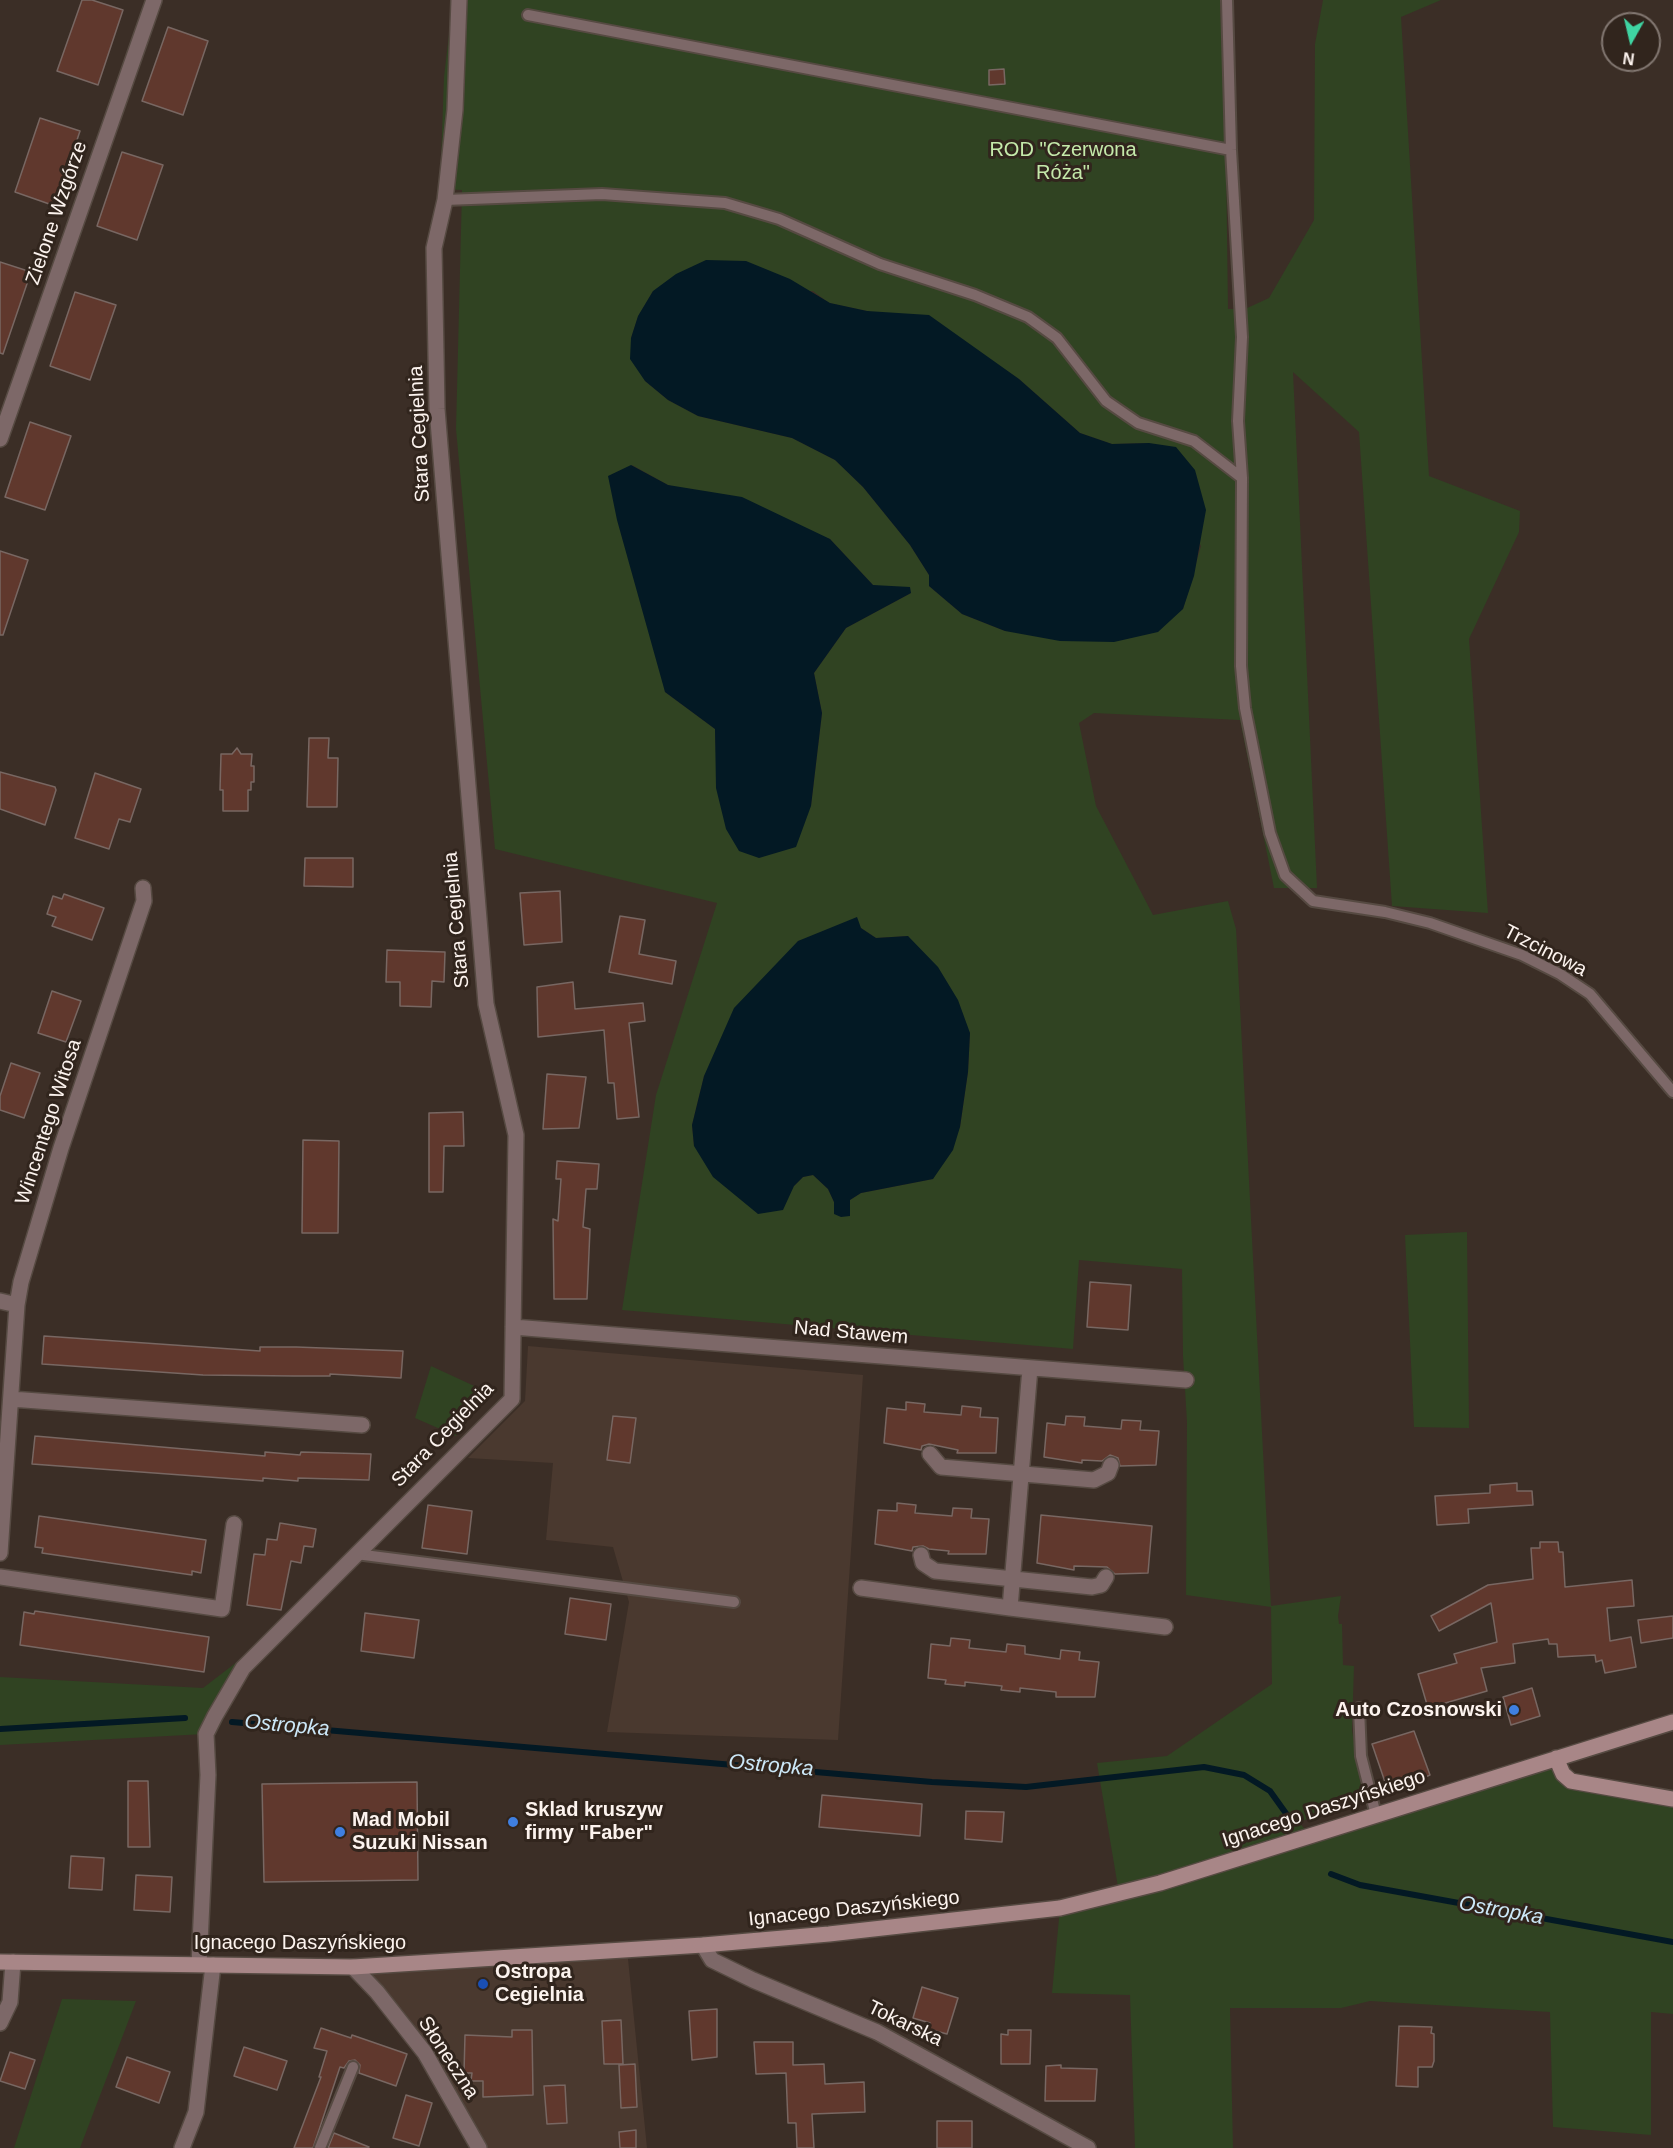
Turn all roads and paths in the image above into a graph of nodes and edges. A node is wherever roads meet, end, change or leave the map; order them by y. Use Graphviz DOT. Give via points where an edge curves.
graph roads {
  1 [pos="154,0"];
  2 [pos="459,0"];
  3 [pos="1227,0"];
  4 [pos="528,15"];
  5 [pos="1230,150"];
  6 [pos="445,200"];
  7 [pos="0,439"];
  8 [pos="1242,478"];
  9 [pos="143,888"];
  10 [pos="1673,1092"];
  11 [pos="0,1301"];
  12 [pos="17,1305"];
  13 [pos="513,1327"];
  14 [pos="1030,1368"];
  15 [pos="1186,1380"];
  16 [pos="11,1399"];
  17 [pos="362,1425"];
  18 [pos="930,1454"];
  19 [pos="1111,1466"];
  20 [pos="1021,1473"];
  21 [pos="234,1524"];
  22 [pos="0,1553"];
  23 [pos="356,1554"];
  24 [pos="921,1555"];
  25 [pos="0,1577"];
  26 [pos="1106,1577"];
  27 [pos="1012,1581"];
  28 [pos="861,1588"];
  29 [pos="734,1602"];
  30 [pos="1010,1608"];
  31 [pos="1165,1627"];
  32 [pos="1359,1708"];
  33 [pos="1673,1722"];
  34 [pos="1556,1758"];
  35 [pos="1673,1799"];
  36 [pos="1376,1815"];
  37 [pos="703,1945"];
  38 [pos="6,1962"];
  39 [pos="206,1965"];
  40 [pos="353,1967"];
  41 [pos="0,2023"];
  42 [pos="353,2067"];
  43 [pos="183,2148"];
  44 [pos="320,2148"];
  45 [pos="478,2148"];
  46 [pos="1088,2148"];
  1 -- 7 [label="street, Zielone Wzgórze"];
  2 -- 6 [label="street, Stara Cegielnia" via="455,110"];
  3 -- 5 [label="lane, Trzcinowa"];
  4 -- 5 [label="lane"];
  5 -- 8 [label="lane, Trzcinowa" via="1242,337 1238,421"];
  6 -- 8 [label="lane" via="602,194 725,203 779,219 880,264 1028,317 1057,338 1106,401 1138,423 1194,441"];
  6 -- 13 [label="street, Stara Cegielnia" via="435,248 437,409 486,1004 516,1135"];
  8 -- 10 [label="lane, Trzcinowa" via="1241,666 1245,708 1270,832 1285,875 1313,901 1430,923 1522,955 1560,974 1582,989 1615,1023"];
  9 -- 12 [label="street, Wincentego Witosa" via="144,901 61,1148"];
  11 -- 12 [label="street"];
  12 -- 16 [label="street, Wincentego Witosa"];
  13 -- 14 [label="street, Nad Stawem"];
  13 -- 23 [label="street, Stara Cegielnia" via="512,1399"];
  14 -- 15 [label="street, Nad Stawem"];
  14 -- 20 [label="street"];
  16 -- 17 [label="street"];
  16 -- 22 [label="street, Wincentego Witosa"];
  18 -- 20 [label="street" via="940,1467"];
  19 -- 20 [label="street" via="1108,1473 1094,1480"];
  20 -- 27 [label="street"];
  21 -- 25 [label="street" via="222,1609"];
  23 -- 29 [label="lane"];
  23 -- 39 [label="street, Stara Cegielnia" via="243,1668 206,1734"];
  24 -- 27 [label="street" via="923,1563 935,1571"];
  26 -- 27 [label="street" via="1101,1585 1092,1587"];
  27 -- 30 [label="street"];
  28 -- 30 [label="street"];
  30 -- 31 [label="street"];
  32 -- 36 [label="lane" via="1361,1756"];
  33 -- 34 [label="main road, Ignacego Daszyńskiego"];
  34 -- 35 [label="main road" via="1571,1781"];
  34 -- 36 [label="main road, Ignacego Daszyńskiego"];
  36 -- 37 [label="main road, Ignacego Daszyńskiego" via="1160,1883 1060,1908"];
  37 -- 40 [label="main road, Ignacego Daszyńskiego"];
  37 -- 46 [label="street, Tokarska" via="712,1960 887,2037"];
  38 -- 39 [label="main road, Ignacego Daszyńskiego"];
  38 -- 41 [label="street, Ignacego Daszyńskiego" via="10,2001"];
  39 -- 40 [label="main road, Ignacego Daszyńskiego"];
  39 -- 43 [label="street" via="196,2112"];
  40 -- 45 [label="street, Słoneczna" via="426,2053"];
  42 -- 44 [label="lane"];
}
